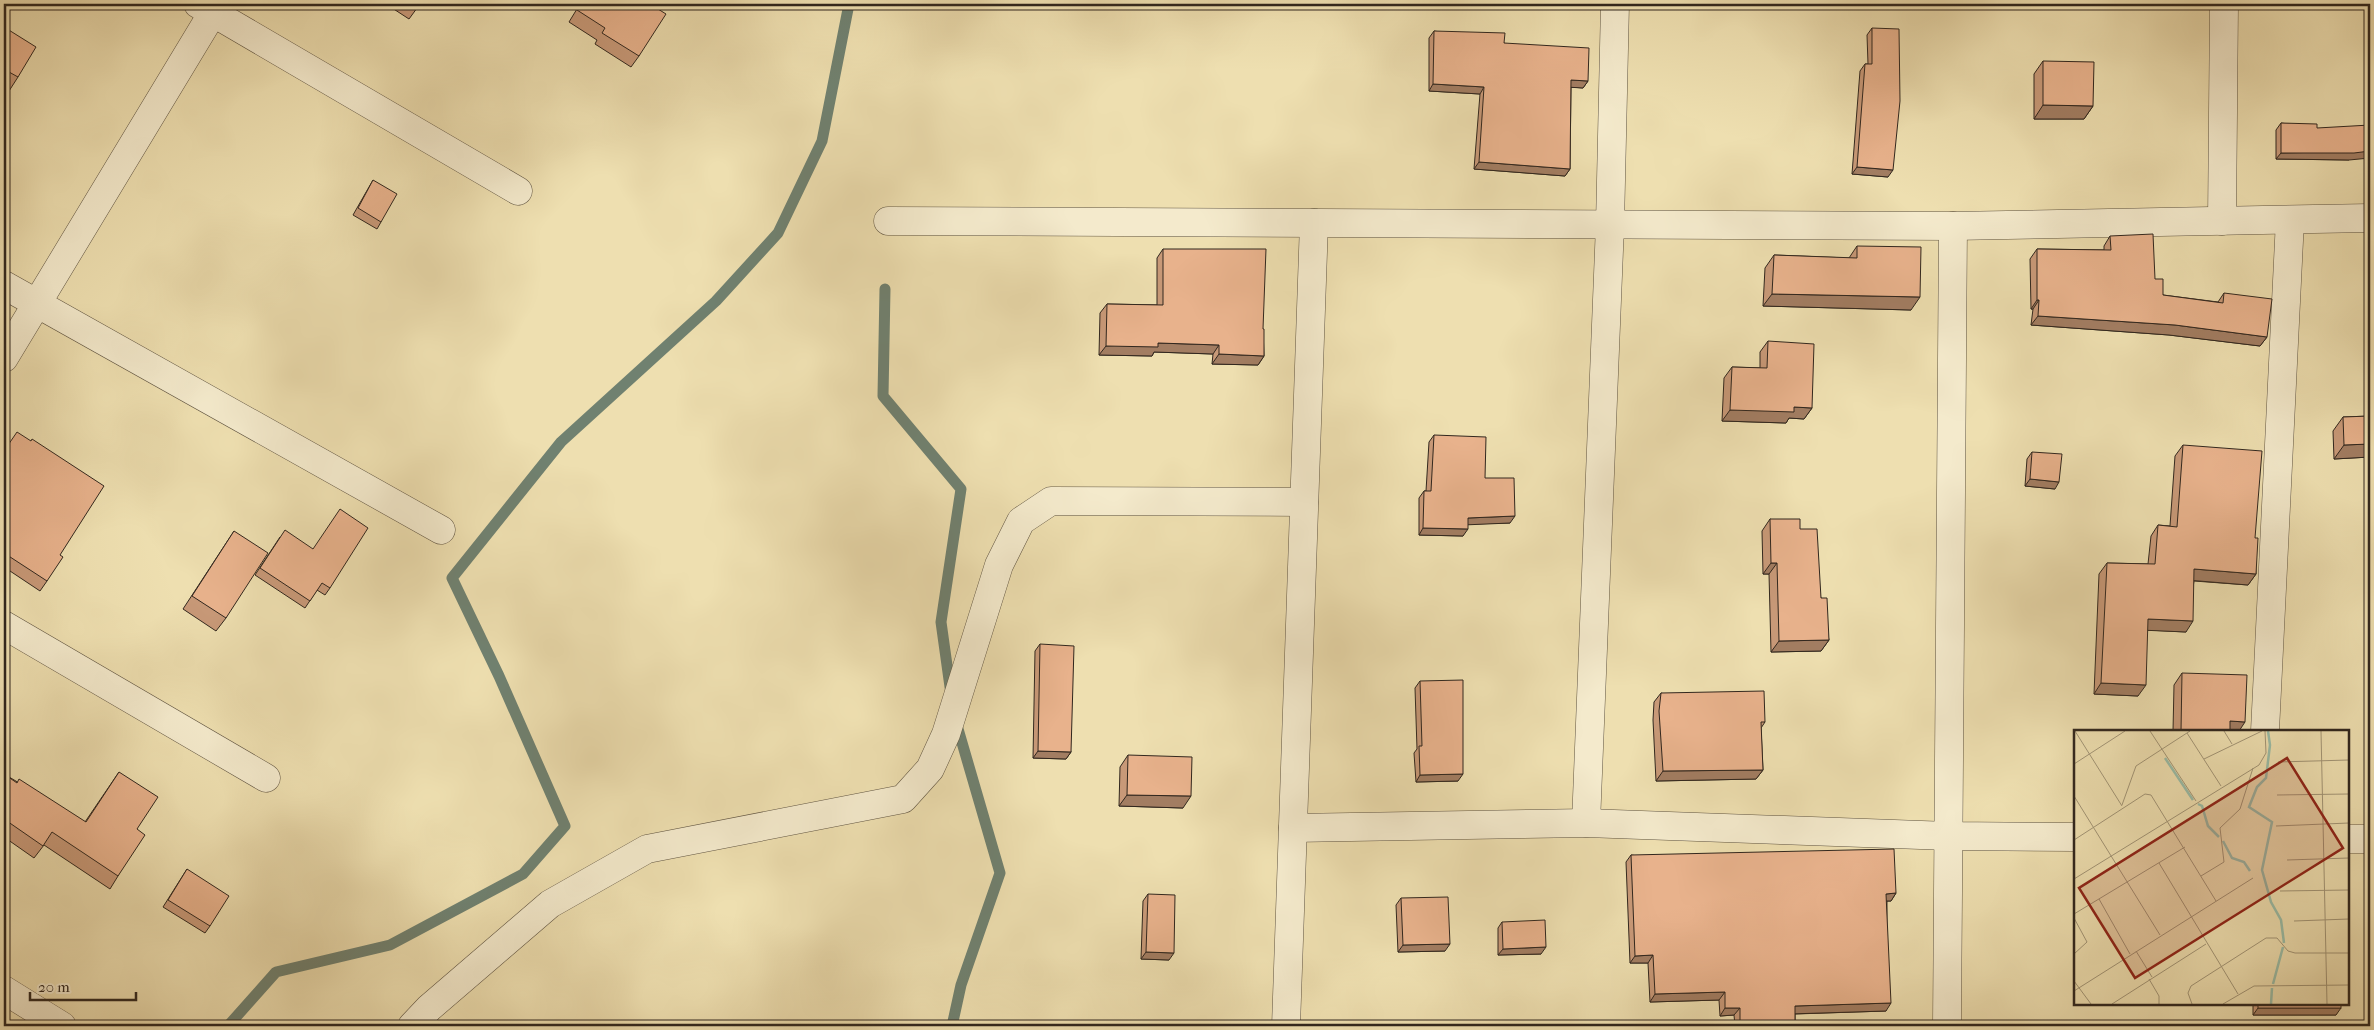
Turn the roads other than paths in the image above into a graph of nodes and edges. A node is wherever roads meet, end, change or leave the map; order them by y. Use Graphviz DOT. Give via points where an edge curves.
graph roads {
  1 [pos="1616,4"];
  2 [pos="2224,4"];
  3 [pos="210,7"];
  4 [pos="518,191"];
  5 [pos="2370,218"];
  6 [pos="2290,220"];
  7 [pos="888,221"];
  8 [pos="2222,221"];
  9 [pos="1314,223"];
  10 [pos="1610,224"];
  11 [pos="1954,226"];
  12 [pos="4,285"];
  13 [pos="37,304"];
  14 [pos="4,358"];
  15 [pos="1304,502"];
  16 [pos="441,530"];
  17 [pos="4,625"];
  18 [pos="2265,730"];
  19 [pos="266,778"];
  20 [pos="1586,823"];
  21 [pos="1293,828"];
  22 [pos="1949,836"];
  23 [pos="2074,837"];
  24 [pos="2349,839"];
  25 [pos="2370,839"];
  26 [pos="4,990"];
  27 [pos="62,1026"];
  28 [pos="412,1026"];
  29 [pos="1286,1026"];
  30 [pos="1947,1026"];
  1 -- 10 [label="street"];
  2 -- 8 [label="street"];
  3 -- 4 [label="street"];
  3 -- 13 [label="street"];
  5 -- 6 [label="street"];
  6 -- 8 [label="street"];
  6 -- 18 [label="street"];
  7 -- 9 [label="street"];
  8 -- 11 [label="street"];
  9 -- 10 [label="street"];
  9 -- 15 [label="street"];
  10 -- 11 [label="street"];
  10 -- 20 [label="street"];
  11 -- 22 [label="street"];
  12 -- 13 [label="street"];
  13 -- 14 [label="street"];
  13 -- 16 [label="street"];
  15 -- 21 [label="street"];
  15 -- 28 [label="street" via="1051,501 1021,521 1000,565 946,734 930,768 903,799 647,848 550,904"];
  17 -- 19 [label="street"];
  20 -- 21 [label="street"];
  20 -- 22 [label="street"];
  21 -- 29 [label="street"];
  22 -- 23 [label="street"];
  22 -- 30 [label="street"];
  24 -- 25 [label="street"];
  26 -- 27 [label="street"];
}
